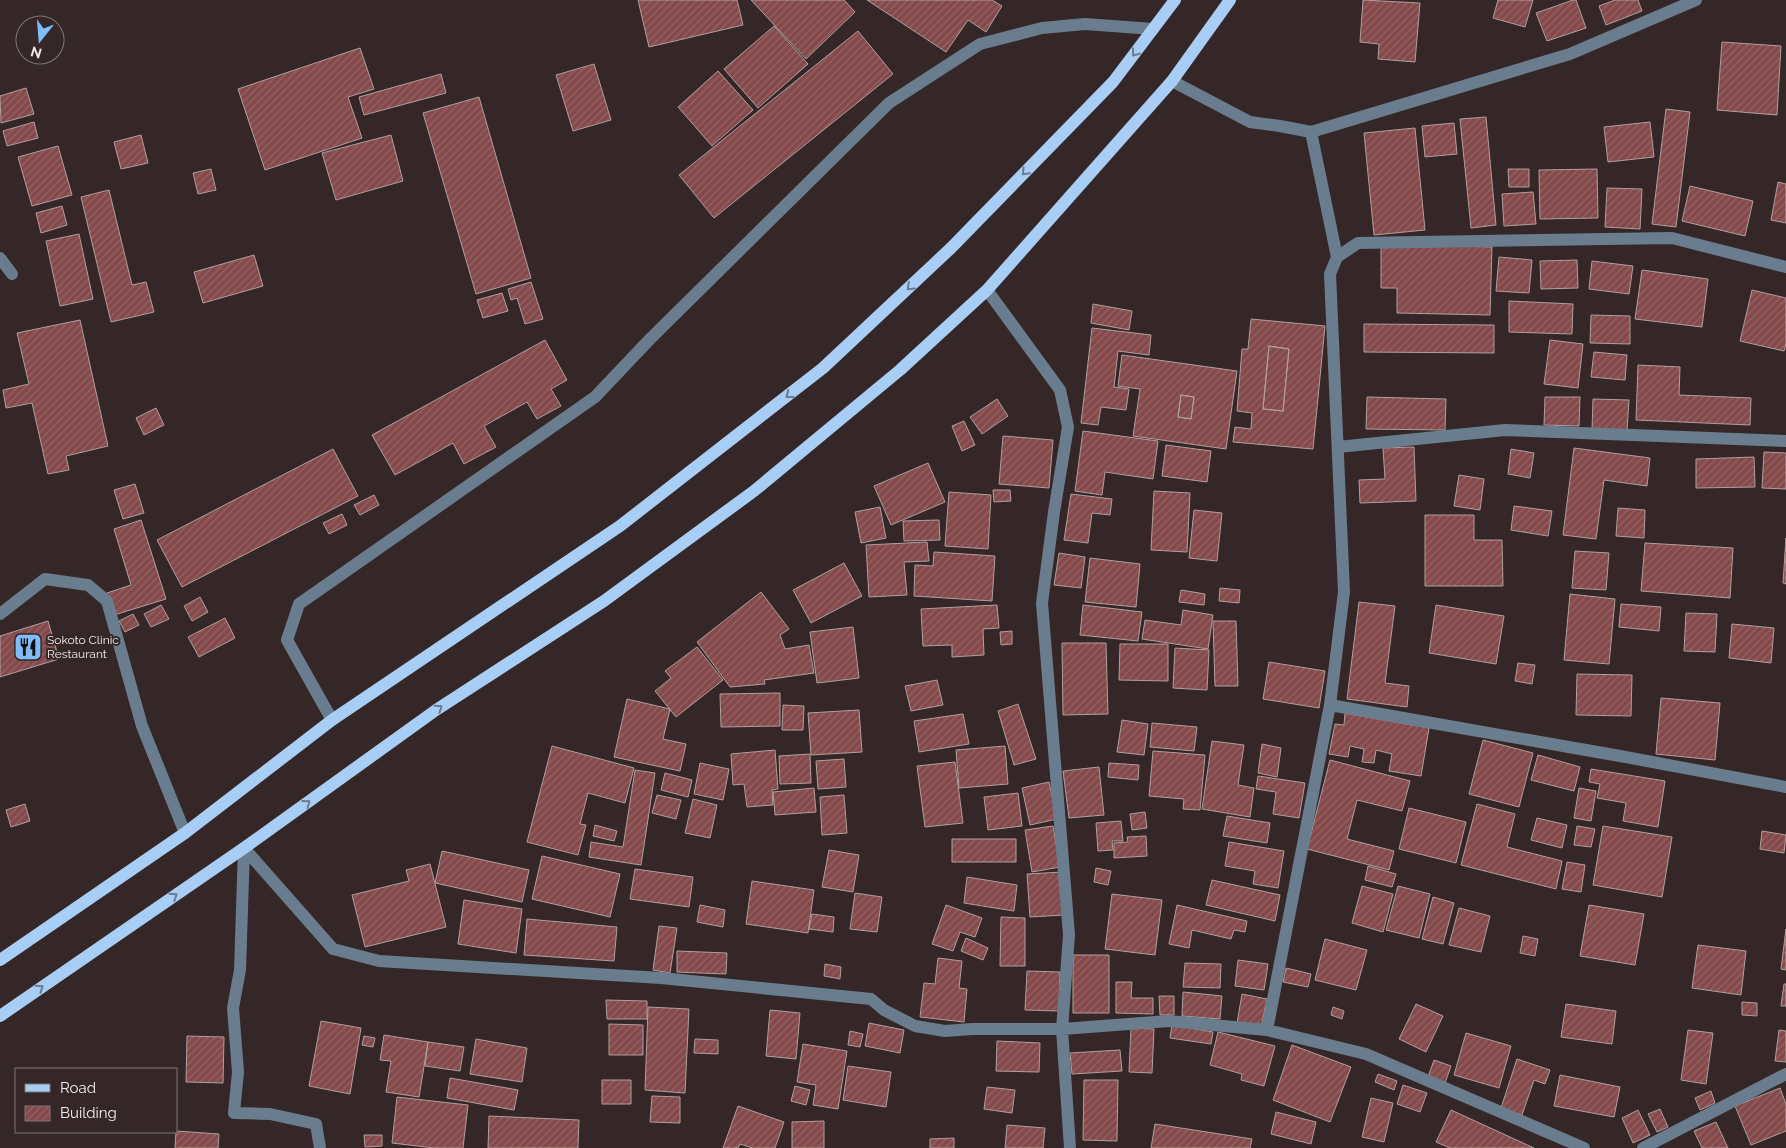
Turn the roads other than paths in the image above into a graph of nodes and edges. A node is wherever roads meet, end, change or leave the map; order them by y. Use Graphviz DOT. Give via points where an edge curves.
graph roads {
  1 [pos="1175,0"];
  2 [pos="1230,0"];
  3 [pos="1696,0"];
  4 [pos="1153,28"];
  5 [pos="1172,81"];
  6 [pos="1311,132"];
  7 [pos="1337,257"];
  8 [pos="0,258"];
  9 [pos="1786,267"];
  10 [pos="12,274"];
  11 [pos="987,290"];
  12 [pos="1786,441"];
  13 [pos="1338,446"];
  14 [pos="0,614"];
  15 [pos="1330,705"];
  16 [pos="332,720"];
  17 [pos="1786,787"];
  18 [pos="185,833"];
  19 [pos="244,848"];
  20 [pos="0,960"];
  21 [pos="0,1016"];
  22 [pos="1062,1029"];
  23 [pos="1266,1030"];
  24 [pos="1786,1074"];
  25 [pos="320,1148"];
  26 [pos="1070,1148"];
  27 [pos="1584,1148"];
  28 [pos="1643,1148"];
  1 -- 4 [label="main road"];
  2 -- 5 [label="main road"];
  3 -- 6 [label="street" via="1570,54"];
  4 -- 16 [label="main road, one-way" via="1113,82 951,248 823,368 620,526"];
  4 -- 16 [label="street" via="1085,24 1042,28 980,44 889,103 595,397 299,604 286,640"];
  5 -- 6 [label="street" via="1250,122"];
  5 -- 11 [label="main road"];
  6 -- 7 [label="street"];
  7 -- 9 [label="street" via="1358,243 1672,238"];
  7 -- 13 [label="street" via="1330,274"];
  8 -- 10 [label="street"];
  19 -- 11 [label="main road, one-way" via="436,710 604,601 754,491 900,370"];
  11 -- 22 [label="street" via="1060,390 1068,427 1042,603 1069,935"];
  12 -- 13 [label="street" via="1505,430"];
  13 -- 15 [label="street" via="1344,592"];
  14 -- 18 [label="street" via="45,579 88,585 107,601 142,726"];
  15 -- 17 [label="street"];
  15 -- 23 [label="street"];
  16 -- 18 [label="main road"];
  18 -- 20 [label="main road"];
  21 -- 19 [label="main road, one-way"];
  19 -- 22 [label="street" via="333,950 379,962 661,978 871,999 884,1010 915,1026 945,1031"];
  19 -- 25 [label="street" via="240,970 233,1008 238,1072 234,1113 270,1114 316,1124"];
  22 -- 23 [label="street" via="1169,1021"];
  22 -- 26 [label="street"];
  23 -- 27 [label="street" via="1366,1054"];
  24 -- 28 [label="street"];
}
